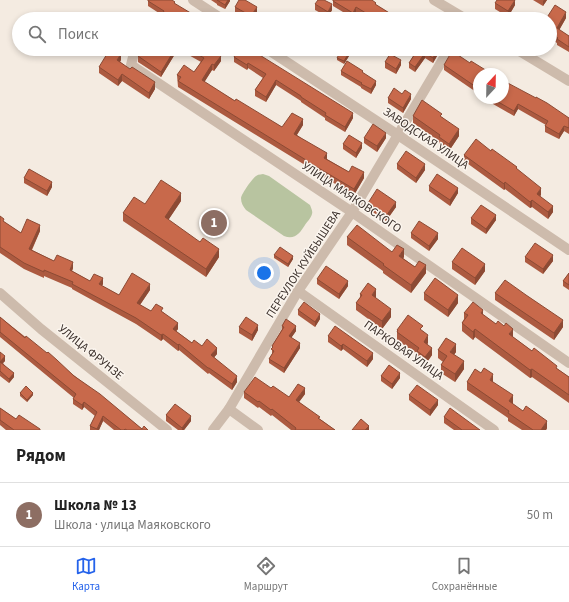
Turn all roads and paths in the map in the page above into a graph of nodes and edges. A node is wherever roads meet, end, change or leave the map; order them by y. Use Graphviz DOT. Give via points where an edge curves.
graph roads {
  1 [pos="193,0"];
  2 [pos="434,0"];
  3 [pos="211,12"];
  4 [pos="454,12"];
  5 [pos="133,56"];
  6 [pos="278,56"];
  7 [pos="445,56"];
  8 [pos="528,56"];
  9 [pos="569,81"];
  10 [pos="398,135"];
  11 [pos="352,212"];
  12 [pos="569,250"];
  13 [pos="298,291"];
  14 [pos="0,293"];
  15 [pos="569,363"];
  16 [pos="229,409"];
  17 [pos="167,430"];
  18 [pos="213,430"];
  19 [pos="258,430"];
  20 [pos="494,430"];
  1 -- 3 [label="street"];
  2 -- 4 [label="street"];
  5 -- 11 [label="street, УЛИЦА МАЯКОВСКОГО" via="131,65"];
  6 -- 10 [label="street, ЗАВОДСКАЯ УЛИЦА"];
  7 -- 10 [label="street, ПЕРЕУЛОК КУЙБЫШЕВА"];
  8 -- 9 [label="street"];
  10 -- 11 [label="street, ПЕРЕУЛОК КУЙБЫШЕВА"];
  10 -- 12 [label="street, ЗАВОДСКАЯ УЛИЦА"];
  11 -- 13 [label="street, ПЕРЕУЛОК КУЙБЫШЕВА"];
  11 -- 15 [label="street, УЛИЦА МАЯКОВСКОГО"];
  13 -- 16 [label="street, ПЕРЕУЛОК КУЙБЫШЕВА"];
  13 -- 20 [label="street, ПАРКОВАЯ УЛИЦА"];
  14 -- 17 [label="street, УЛИЦА ФРУНЗЕ"];
  16 -- 18 [label="street, ПЕРЕУЛОК КУЙБЫШЕВА"];
  16 -- 19 [label="street"];
}
